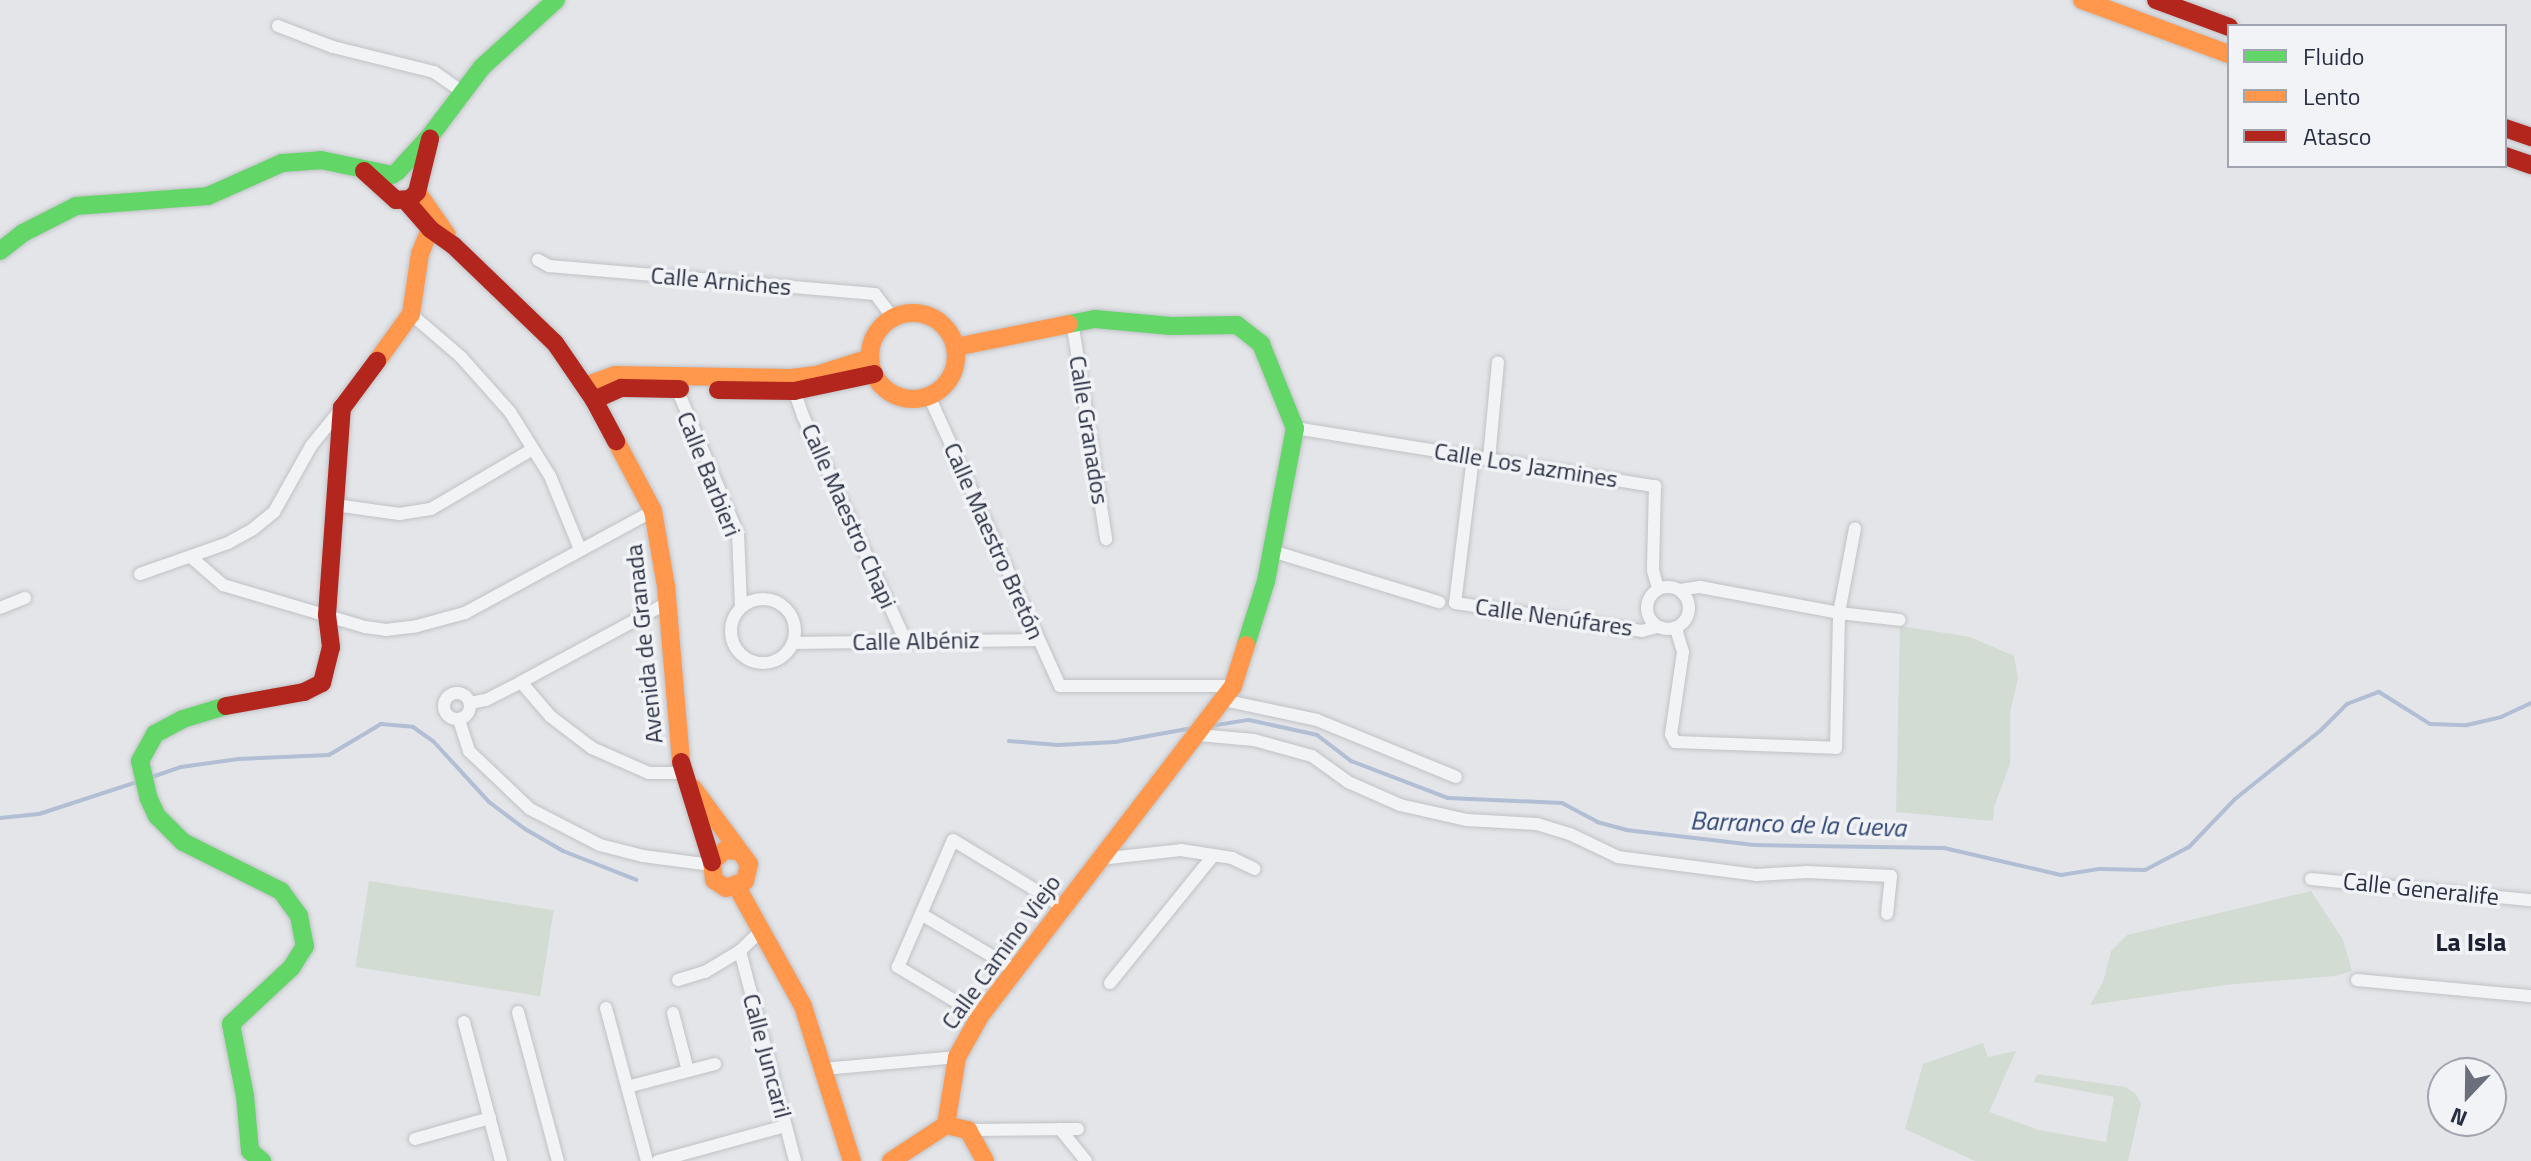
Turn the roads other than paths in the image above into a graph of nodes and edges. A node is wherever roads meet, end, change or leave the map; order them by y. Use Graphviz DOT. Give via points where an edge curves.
graph roads {
  1 [pos="556,0"];
  2 [pos="2082,0"];
  3 [pos="2156,0"];
  4 [pos="278,26"];
  5 [pos="2227,26"];
  6 [pos="2227,53"];
  7 [pos="461,91"];
  8 [pos="2507,129"];
  9 [pos="2531,137"];
  10 [pos="2507,157"];
  11 [pos="2531,165"];
  12 [pos="403,186"];
  13 [pos="430,229"];
  14 [pos="453,245"];
  15 [pos="0,251"];
  16 [pos="538,260"];
  17 [pos="411,314"];
  18 [pos="893,318"];
  19 [pos="1072,321"];
  20 [pos="956,347"];
  21 [pos="1498,362"];
  22 [pos="872,366"];
  23 [pos="675,383"];
  24 [pos="793,384"];
  25 [pos="590,393"];
  26 [pos="929,396"];
  27 [pos="342,408"];
  28 [pos="1295,428"];
  29 [pos="533,449"];
  30 [pos="1473,457"];
  31 [pos="1489,459"];
  32 [pos="335,505"];
  33 [pos="653,511"];
  34 [pos="1855,528"];
  35 [pos="1106,539"];
  36 [pos="580,549"];
  37 [pos="1272,551"];
  38 [pos="191,557"];
  39 [pos="140,574"];
  40 [pos="1658,589"];
  41 [pos="1680,590"];
  42 [pos="25,598"];
  43 [pos="1439,602"];
  44 [pos="667,603"];
  45 [pos="741,607"];
  46 [pos="0,608"];
  47 [pos="1839,613"];
  48 [pos="327,615"];
  49 [pos="1900,620"];
  50 [pos="1656,627"];
  51 [pos="1676,629"];
  52 [pos="905,640"];
  53 [pos="1038,640"];
  54 [pos="793,643"];
  55 [pos="521,682"];
  56 [pos="1228,693"];
  57 [pos="470,703"];
  58 [pos="459,720"];
  59 [pos="1199,735"];
  60 [pos="683,773"];
  61 [pos="1456,777"];
  62 [pos="738,851"];
  63 [pos="1212,857"];
  64 [pos="1100,859"];
  65 [pos="711,864"];
  66 [pos="1255,869"];
  67 [pos="2311,879"];
  68 [pos="737,887"];
  69 [pos="2531,900"];
  70 [pos="1062,906"];
  71 [pos="921,914"];
  72 [pos="1887,914"];
  73 [pos="761,931"];
  74 [pos="740,951"];
  75 [pos="1014,969"];
  76 [pos="678,980"];
  77 [pos="2357,980"];
  78 [pos="1110,983"];
  79 [pos="2531,996"];
  80 [pos="606,1008"];
  81 [pos="518,1012"];
  82 [pos="673,1013"];
  83 [pos="980,1016"];
  84 [pos="464,1022"];
  85 [pos="957,1057"];
  86 [pos="715,1064"];
  87 [pos="823,1069"];
  88 [pos="688,1071"];
  89 [pos="627,1087"];
  90 [pos="490,1118"];
  91 [pos="946,1125"];
  92 [pos="785,1126"];
  93 [pos="1060,1129"];
  94 [pos="1078,1129"];
  95 [pos="968,1130"];
  96 [pos="415,1139"];
  97 [pos="262,1161"];
  98 [pos="501,1161"];
  99 [pos="558,1161"];
  100 [pos="647,1161"];
  101 [pos="658,1161"];
  102 [pos="795,1161"];
  103 [pos="852,1161"];
  104 [pos="891,1161"];
  105 [pos="985,1161"];
  106 [pos="1086,1161"];
  1 -- 7 [label="street"];
  2 -- 6 [label="street"];
  3 -- 5 [label="street"];
  4 -- 7 [label="street" via="333,47 434,72"];
  7 -- 12 [label="street"];
  8 -- 9 [label="street"];
  10 -- 11 [label="street"];
  12 -- 13 [label="street, Avenida de Granada"];
  12 -- 14 [label="street, Avenida de Granada"];
  12 -- 15 [label="street" via="321,160 282,163 208,196 76,206"];
  13 -- 14 [label="street, Avenida de Granada"];
  13 -- 17 [label="street" via="420,254"];
  14 -- 25 [label="street, Avenida de Granada" via="555,343"];
  16 -- 18 [label="street, Calle Arniches" via="549,266 875,294"];
  17 -- 27 [label="street"];
  17 -- 29 [label="street" via="461,357 510,412"];
  18 -- 20 [label="street" via="924,314 938,321"];
  18 -- 22 [label="street" via="876,335"];
  19 -- 20 [label="street"];
  19 -- 28 [label="street" via="1230,324 1244,329 1265,351"];
  19 -- 35 [label="street, Calle Granados"];
  20 -- 26 [label="street" via="954,372"];
  21 -- 31 [label="street"];
  22 -- 24 [label="street"];
  22 -- 26 [label="street" via="890,392 901,398"];
  23 -- 24 [label="street"];
  23 -- 25 [label="street"];
  23 -- 45 [label="street, Calle Barbieri" via="738,534"];
  24 -- 52 [label="street, Calle Maestro Chapi"];
  25 -- 33 [label="street, Avenida de Granada"];
  26 -- 53 [label="street, Calle Maestro Bretón"];
  27 -- 32 [label="street"];
  27 -- 38 [label="street" via="311,446 274,512 228,543"];
  28 -- 30 [label="street, Calle Los Jazmines"];
  28 -- 37 [label="street, Calle Camino Viejo"];
  29 -- 32 [label="street" via="431,509 399,514"];
  29 -- 36 [label="street"];
  30 -- 31 [label="street, Calle Los Jazmines"];
  30 -- 50 [label="street, Calle Nenúfares" via="1455,603 1642,631"];
  31 -- 40 [label="street, Calle Los Jazmines" via="1655,486 1653,570"];
  32 -- 48 [label="street"];
  33 -- 36 [label="street"];
  33 -- 44 [label="street, Avenida de Granada"];
  34 -- 47 [label="street"];
  36 -- 48 [label="street" via="465,613 417,626 386,630"];
  37 -- 43 [label="street"];
  37 -- 56 [label="street, Calle Camino Viejo"];
  38 -- 39 [label="street"];
  38 -- 48 [label="street" via="223,585"];
  40 -- 41 [label="street"];
  40 -- 50 [label="street" via="1649,614"];
  41 -- 47 [label="street" via="1700,587"];
  41 -- 51 [label="street" via="1687,604"];
  42 -- 46 [label="street"];
  44 -- 55 [label="street"];
  44 -- 60 [label="street, Avenida de Granada"];
  45 -- 54 [label="street" via="761,599 782,604 794,622"];
  45 -- 54 [label="street" via="731,636 740,655 770,663 788,653"];
  47 -- 49 [label="street"];
  47 -- 51 [label="street" via="1836,748 1675,742 1671,734 1683,652"];
  48 -- 97 [label="street" via="331,647 322,683 304,692 183,719 155,734 140,761 157,816 183,842 281,891 299,916 305,946 231,1024 250,1151"];
  50 -- 51 [label="street"];
  52 -- 53 [label="street, Calle Albéniz"];
  52 -- 54 [label="street, Calle Albéniz"];
  53 -- 56 [label="street, Calle Maestro Bretón" via="1060,686"];
  55 -- 57 [label="street"];
  55 -- 60 [label="street" via="550,716 592,748 649,773"];
  56 -- 59 [label="street, Calle Camino Viejo"];
  56 -- 61 [label="street" via="1317,720"];
  57 -- 58 [label="street" via="467,716"];
  57 -- 58 [label="street" via="458,693 446,698 444,711"];
  58 -- 65 [label="street" via="469,751 530,809 600,845"];
  59 -- 64 [label="street, Calle Camino Viejo"];
  59 -- 72 [label="street" via="1254,740 1312,756 1348,782 1400,805 1467,820 1537,824 1618,857 1756,875 1891,876"];
  60 -- 62 [label="street, Avenida de Granada"];
  60 -- 65 [label="street, Avenida de Granada"];
  62 -- 65 [label="street" via="725,850"];
  62 -- 68 [label="street" via="746,858 749,873"];
  63 -- 64 [label="street" via="1181,850"];
  63 -- 66 [label="street" via="1232,858"];
  63 -- 78 [label="street"];
  64 -- 70 [label="street, Calle Camino Viejo"];
  65 -- 68 [label="street" via="718,885"];
  67 -- 69 [label="street, Calle Generalife"];
  68 -- 73 [label="street"];
  70 -- 71 [label="street" via="953,840"];
  70 -- 75 [label="street, Calle Camino Viejo"];
  71 -- 75 [label="street"];
  71 -- 83 [label="street" via="898,967"];
  73 -- 74 [label="street"];
  73 -- 87 [label="street" via="803,1006"];
  74 -- 76 [label="street" via="705,972"];
  74 -- 92 [label="street, Calle Juncaril"];
  75 -- 83 [label="street, Calle Camino Viejo"];
  77 -- 79 [label="street"];
  80 -- 89 [label="street"];
  81 -- 99 [label="street"];
  82 -- 88 [label="street"];
  83 -- 85 [label="street, Calle Camino Viejo"];
  84 -- 90 [label="street"];
  85 -- 87 [label="street"];
  85 -- 91 [label="street, Calle Camino Viejo"];
  86 -- 88 [label="street"];
  87 -- 103 [label="street"];
  88 -- 89 [label="street"];
  89 -- 100 [label="street"];
  90 -- 96 [label="street"];
  90 -- 98 [label="street"];
  91 -- 95 [label="street"];
  91 -- 104 [label="street"];
  92 -- 101 [label="street"];
  92 -- 102 [label="street, Calle Juncaril"];
  93 -- 94 [label="street"];
  93 -- 95 [label="street"];
  93 -- 106 [label="street"];
  95 -- 105 [label="street"];
}
